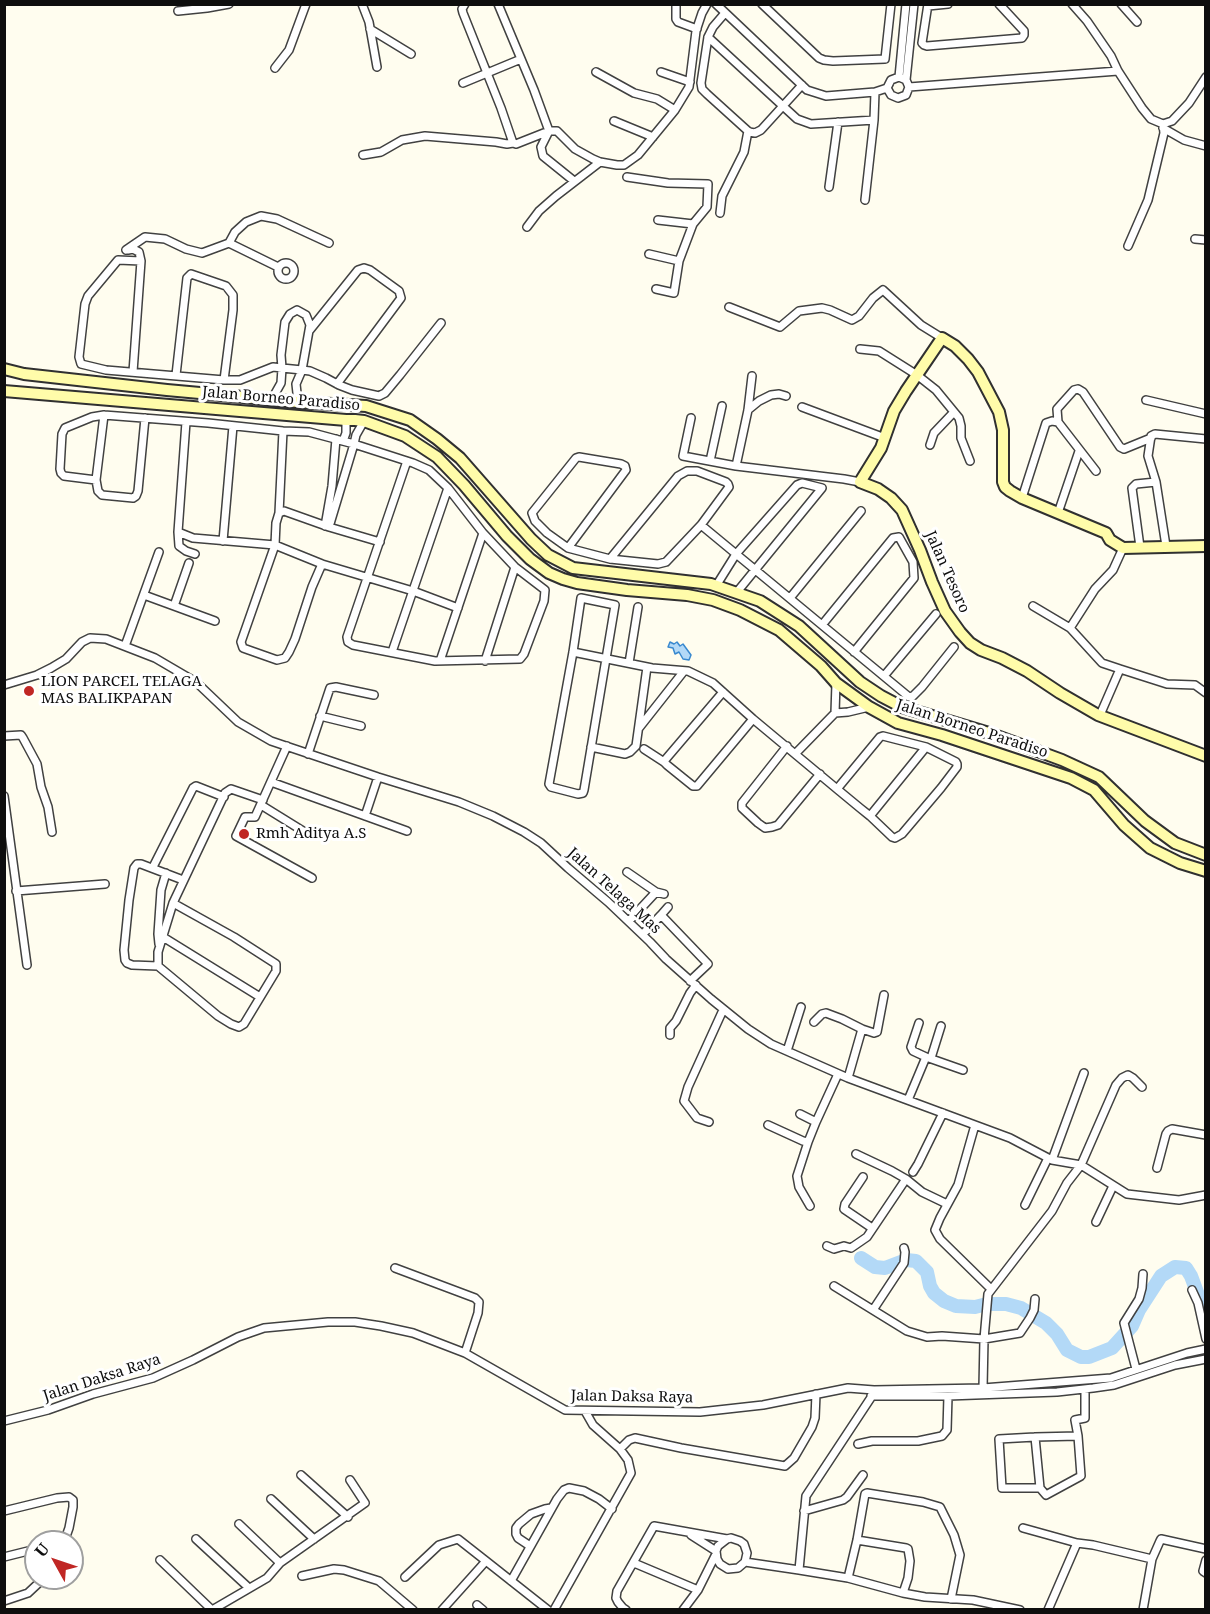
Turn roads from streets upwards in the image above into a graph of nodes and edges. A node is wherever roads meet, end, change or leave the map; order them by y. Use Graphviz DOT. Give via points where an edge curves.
graph roads {
  1 [pos="229,4"];
  2 [pos="306,4"];
  3 [pos="362,4"];
  4 [pos="465,4"];
  5 [pos="498,4"];
  6 [pos="676,4"];
  7 [pos="707,4"];
  8 [pos="716,4"];
  9 [pos="762,4"];
  10 [pos="891,4"];
  11 [pos="906,4"];
  12 [pos="915,4"];
  13 [pos="948,4"];
  14 [pos="999,4"];
  15 [pos="1071,4"];
  16 [pos="1121,4"];
  17 [pos="928,5"];
  18 [pos="178,10"];
  19 [pos="725,13"];
  20 [pos="1137,22"];
  21 [pos="370,29"];
  22 [pos="697,29"];
  23 [pos="708,37"];
  24 [pos="411,54"];
  25 [pos="521,59"];
  26 [pos="377,66"];
  27 [pos="275,68"];
  28 [pos="1118,71"];
  29 [pos="596,72"];
  30 [pos="661,72"];
  31 [pos="487,74"];
  32 [pos="1206,77"];
  33 [pos="905,81"];
  34 [pos="690,82"];
  35 [pos="463,83"];
  36 [pos="802,85"];
  37 [pos="887,88"];
  38 [pos="875,92"];
  39 [pos="783,107"];
  40 [pos="675,110"];
  41 [pos="874,120"];
  42 [pos="614,121"];
  43 [pos="838,122"];
  44 [pos="1163,126"];
  45 [pos="549,131"];
  46 [pos="748,131"];
  47 [pos="653,137"];
  48 [pos="513,143"];
  49 [pos="1206,146"];
  50 [pos="363,155"];
  51 [pos="600,162"];
  52 [pos="627,177"];
  53 [pos="574,181"];
  54 [pos="829,187"];
  55 [pos="865,200"];
  56 [pos="720,213"];
  57 [pos="658,220"];
  58 [pos="693,224"];
  59 [pos="527,227"];
  60 [pos="1196,239"];
  61 [pos="1206,240"];
  62 [pos="229,243"];
  63 [pos="329,243"];
  64 [pos="1128,246"];
  65 [pos="126,250"];
  66 [pos="650,254"];
  67 [pos="118,260"];
  68 [pos="141,261"];
  69 [pos="680,261"];
  70 [pos="278,267"];
  71 [pos="656,289"];
  72 [pos="729,307"];
  73 [pos="441,323"];
  74 [pos="309,332"];
  75 [pos="942,338"];
  76 [pos="860,349"];
  77 [pos="282,368"];
  78 [pos="7,370"];
  79 [pos="302,370"];
  80 [pos="133,372"];
  81 [pos="176,375"];
  82 [pos="916,375"];
  83 [pos="752,376"];
  84 [pos="224,380"];
  85 [pos="281,383"];
  86 [pos="296,384"];
  87 [pos="337,384"];
  88 [pos="5,391"];
  89 [pos="232,395"];
  90 [pos="786,396"];
  91 [pos="272,399"];
  92 [pos="1146,400"];
  93 [pos="298,402"];
  94 [pos="722,406"];
  95 [pos="802,407"];
  96 [pos="231,409"];
  97 [pos="748,410"];
  98 [pos="954,412"];
  99 [pos="1206,414"];
  100 [pos="104,415"];
  101 [pos="145,418"];
  102 [pos="691,418"];
  103 [pos="346,420"];
  104 [pos="364,421"];
  105 [pos="186,422"];
  106 [pos="1058,422"];
  107 [pos="233,426"];
  108 [pos="284,431"];
  109 [pos="885,438"];
  110 [pos="1151,438"];
  111 [pos="1206,439"];
  112 [pos="339,440"];
  113 [pos="354,444"];
  114 [pos="930,445"];
  115 [pos="1079,451"];
  116 [pos="970,460"];
  117 [pos="407,461"];
  118 [pos="710,461"];
  119 [pos="736,466"];
  120 [pos="1096,471"];
  121 [pos="475,474"];
  122 [pos="96,480"];
  123 [pos="860,482"];
  124 [pos="1156,482"];
  125 [pos="464,485"];
  126 [pos="448,488"];
  127 [pos="1022,498"];
  128 [pos="861,511"];
  129 [pos="279,513"];
  130 [pos="1058,513"];
  131 [pos="701,525"];
  132 [pos="327,526"];
  133 [pos="178,532"];
  134 [pos="483,533"];
  135 [pos="223,541"];
  136 [pos="380,542"];
  137 [pos="275,545"];
  138 [pos="1166,546"];
  139 [pos="1206,546"];
  140 [pos="1140,547"];
  141 [pos="568,548"];
  142 [pos="1123,548"];
  143 [pos="159,552"];
  144 [pos="195,554"];
  145 [pos="736,554"];
  146 [pos="610,559"];
  147 [pos="189,563"];
  148 [pos="322,564"];
  149 [pos="515,567"];
  150 [pos="756,570"];
  151 [pos="368,577"];
  152 [pos="716,586"];
  153 [pos="413,591"];
  154 [pos="737,592"];
  155 [pos="144,595"];
  156 [pos="789,598"];
  157 [pos="174,606"];
  158 [pos="1033,606"];
  159 [pos="638,607"];
  160 [pos="458,608"];
  161 [pos="771,608"];
  162 [pos="936,614"];
  163 [pos="215,621"];
  164 [pos="764,623"];
  165 [pos="822,626"];
  166 [pos="1070,628"];
  167 [pos="125,646"];
  168 [pos="954,646"];
  169 [pos="392,652"];
  170 [pos="573,652"];
  171 [pos="854,652"];
  172 [pos="607,659"];
  173 [pos="485,660"];
  174 [pos="440,661"];
  175 [pos="629,663"];
  176 [pos="647,667"];
  177 [pos="1120,669"];
  178 [pos="684,671"];
  179 [pos="884,676"];
  180 [pos="836,683"];
  181 [pos="4,685"];
  182 [pos="723,692"];
  183 [pos="1206,693"];
  184 [pos="374,695"];
  185 [pos="869,707"];
  186 [pos="835,713"];
  187 [pos="1100,715"];
  188 [pos="320,716"];
  189 [pos="753,719"];
  190 [pos="361,726"];
  191 [pos="638,729"];
  192 [pos="4,736"];
  193 [pos="287,746"];
  194 [pos="591,747"];
  195 [pos="787,747"];
  196 [pos="926,747"];
  197 [pos="644,749"];
  198 [pos="308,753"];
  199 [pos="795,754"];
  200 [pos="1206,756"];
  201 [pos="664,762"];
  202 [pos="820,774"];
  203 [pos="378,777"];
  204 [pos="271,782"];
  205 [pos="837,789"];
  206 [pos="4,796"];
  207 [pos="224,797"];
  208 [pos="262,802"];
  209 [pos="365,816"];
  210 [pos="870,816"];
  211 [pos="303,831"];
  212 [pos="407,831"];
  213 [pos="52,832"];
  214 [pos="1206,855"];
  215 [pos="153,867"];
  216 [pos="1206,871"];
  217 [pos="627,872"];
  218 [pos="166,873"];
  219 [pos="312,878"];
  220 [pos="183,880"];
  221 [pos="105,884"];
  222 [pos="16,891"];
  223 [pos="656,892"];
  224 [pos="664,894"];
  225 [pos="173,903"];
  226 [pos="668,907"];
  227 [pos="661,915"];
  228 [pos="629,921"];
  229 [pos="643,934"];
  230 [pos="163,937"];
  231 [pos="159,946"];
  232 [pos="27,966"];
  233 [pos="158,966"];
  234 [pos="693,983"];
  235 [pos="884,994"];
  236 [pos="260,997"];
  237 [pos="801,1007"];
  238 [pos="723,1010"];
  239 [pos="814,1022"];
  240 [pos="919,1023"];
  241 [pos="941,1026"];
  242 [pos="862,1029"];
  243 [pos="670,1035"];
  244 [pos="787,1051"];
  245 [pos="929,1058"];
  246 [pos="963,1070"];
  247 [pos="1083,1073"];
  248 [pos="838,1074"];
  249 [pos="848,1078"];
  250 [pos="1142,1087"];
  251 [pos="908,1100"];
  252 [pos="943,1113"];
  253 [pos="800,1114"];
  254 [pos="709,1122"];
  255 [pos="816,1122"];
  256 [pos="768,1125"];
  257 [pos="975,1125"];
  258 [pos="1206,1135"];
  259 [pos="808,1142"];
  260 [pos="856,1154"];
  261 [pos="1050,1159"];
  262 [pos="1081,1165"];
  263 [pos="1157,1168"];
  264 [pos="913,1172"];
  265 [pos="863,1177"];
  266 [pos="906,1179"];
  267 [pos="1113,1186"];
  268 [pos="1206,1195"];
  269 [pos="947,1204"];
  270 [pos="1025,1205"];
  271 [pos="810,1206"];
  272 [pos="1096,1222"];
  273 [pos="872,1228"];
  274 [pos="827,1245"];
  275 [pos="905,1250"];
  276 [pos="395,1268"];
  277 [pos="1143,1274"];
  278 [pos="834,1286"];
  279 [pos="1192,1290"];
  280 [pos="989,1292"];
  281 [pos="1035,1299"];
  282 [pos="873,1310"];
  283 [pos="984,1339"];
  284 [pos="1206,1339"];
  285 [pos="1206,1349"];
  286 [pos="465,1353"];
  287 [pos="1206,1359"];
  288 [pos="1136,1369"];
  289 [pos="983,1388"];
  290 [pos="1085,1389"];
  291 [pos="873,1393"];
  292 [pos="816,1394"];
  293 [pos="948,1396"];
  294 [pos="585,1411"];
  295 [pos="4,1421"];
  296 [pos="1078,1436"];
  297 [pos="1035,1437"];
  298 [pos="858,1444"];
  299 [pos="620,1449"];
  300 [pos="301,1475"];
  301 [pos="863,1475"];
  302 [pos="350,1480"];
  303 [pos="1040,1488"];
  304 [pos="271,1499"];
  305 [pos="551,1508"];
  306 [pos="612,1509"];
  307 [pos="4,1511"];
  308 [pos="804,1511"];
  309 [pos="348,1516"];
  310 [pos="239,1524"];
  311 [pos="1023,1528"];
  312 [pos="68,1530"];
  313 [pos="689,1533"];
  314 [pos="196,1539"];
  315 [pos="314,1539"];
  316 [pos="726,1539"];
  317 [pos="857,1540"];
  318 [pos="1077,1543"];
  319 [pos="530,1546"];
  320 [pos="1206,1549"];
  321 [pos="24,1552"];
  322 [pos="716,1552"];
  323 [pos="4,1557"];
  324 [pos="1152,1559"];
  325 [pos="159,1560"];
  326 [pos="1206,1560"];
  327 [pos="486,1561"];
  328 [pos="745,1562"];
  329 [pos="280,1563"];
  330 [pos="634,1563"];
  331 [pos="724,1567"];
  332 [pos="799,1570"];
  333 [pos="1206,1573"];
  334 [pos="707,1575"];
  335 [pos="302,1576"];
  336 [pos="405,1577"];
  337 [pos="848,1578"];
  338 [pos="511,1581"];
  339 [pos="249,1588"];
  340 [pos="31,1590"];
  341 [pos="698,1590"];
  342 [pos="903,1593"];
  343 [pos="951,1599"];
  344 [pos="4,1601"];
  345 [pos="413,1610"];
  346 [pos="442,1610"];
  347 [pos="548,1610"];
  348 [pos="554,1610"];
  349 [pos="626,1610"];
  350 [pos="683,1610"];
  351 [pos="1020,1610"];
  352 [pos="1048,1610"];
  353 [pos="1143,1610"];
  1 -- 18 [label="street"];
  2 -- 27 [label="street" via="290,50"];
  3 -- 21 [label="street"];
  4 -- 31 [label="street" via="462,11"];
  5 -- 25 [label="street"];
  6 -- 22 [label="street" via="678,22"];
  7 -- 22 [label="street"];
  8 -- 19 [label="street"];
  9 -- 10 [label="street" via="819,58 833,61 885,59"];
  11 -- 33 [label="street"];
  12 -- 33 [label="street"];
  13 -- 17 [label="street"];
  14 -- 17 [label="street" via="1024,31 1022,38 924,45"];
  15 -- 28 [label="street" via="1087,21"];
  16 -- 20 [label="street"];
  19 -- 23 [label="street"];
  19 -- 36 [label="street"];
  21 -- 24 [label="street"];
  21 -- 26 [label="street"];
  22 -- 34 [label="street"];
  23 -- 39 [label="street"];
  23 -- 46 [label="street" via="702,89"];
  25 -- 31 [label="street"];
  25 -- 45 [label="street"];
  28 -- 33 [label="street"];
  28 -- 44 [label="street" via="1142,108"];
  29 -- 40 [label="street"];
  30 -- 34 [label="street"];
  31 -- 35 [label="street"];
  31 -- 48 [label="street"];
  32 -- 44 [label="street" via="1189,103"];
  33 -- 37 [label="street" via="891,80"];
  33 -- 37 [label="street" via="906,95 898,98"];
  34 -- 40 [label="street"];
  36 -- 38 [label="street" via="826,96"];
  36 -- 39 [label="street"];
  37 -- 38 [label="street"];
  38 -- 41 [label="street"];
  39 -- 43 [label="street" via="811,124"];
  39 -- 46 [label="street" via="761,130"];
  40 -- 47 [label="street"];
  41 -- 43 [label="street"];
  41 -- 55 [label="street"];
  42 -- 47 [label="street"];
  43 -- 54 [label="street"];
  44 -- 49 [label="street" via="1184,140"];
  44 -- 64 [label="street" via="1148,200"];
  45 -- 48 [label="street"];
  45 -- 51 [label="street" via="557,131 575,149"];
  45 -- 53 [label="street" via="541,147 543,156"];
  46 -- 56 [label="street" via="744,152 722,196"];
  47 -- 51 [label="street" via="624,165"];
  48 -- 50 [label="street" via="425,136"];
  51 -- 53 [label="street"];
  52 -- 58 [label="street" via="708,184 706,207"];
  53 -- 59 [label="street" via="539,211"];
  57 -- 58 [label="street"];
  58 -- 69 [label="street"];
  60 -- 61 [label="street"];
  62 -- 63 [label="street" via="246,222 261,216 277,219"];
  62 -- 65 [label="street" via="202,253 165,239 145,237"];
  62 -- 70 [label="street"];
  65 -- 67 [label="street"];
  65 -- 68 [label="street" via="139,252"];
  66 -- 69 [label="street"];
  67 -- 68 [label="street"];
  67 -- 80 [label="street" via="87,296 79,357 81,364 89,367"];
  68 -- 80 [label="street"];
  69 -- 71 [label="street" via="674,292"];
  72 -- 75 [label="street" via="780,327 799,311 822,308 852,320 883,290 916,321"];
  73 -- 87 [label="street" via="385,393 379,396"];
  74 -- 77 [label="street" via="306,315 297,310 290,314 285,322"];
  74 -- 79 [label="street"];
  74 -- 87 [label="street" via="358,270 370,270 399,291 401,298"];
  75 -- 82 [label="street"];
  75 -- 127 [label="street" via="968,359 999,412 1003,482"];
  76 -- 82 [label="street" via="879,351"];
  77 -- 79 [label="street"];
  77 -- 84 [label="street" via="273,367 240,380"];
  77 -- 85 [label="street"];
  78 -- 88 [label="street"];
  78 -- 89 [label="street, Jalan Borneo Paradiso"];
  79 -- 86 [label="street"];
  79 -- 87 [label="street"];
  80 -- 81 [label="street"];
  81 -- 84 [label="street"];
  81 -- 84 [label="street" via="187,278 191,274 226,286 232,295"];
  82 -- 98 [label="street" via="936,390"];
  82 -- 109 [label="street" via="894,411"];
  83 -- 97 [label="street"];
  85 -- 86 [label="street"];
  85 -- 91 [label="street"];
  86 -- 93 [label="street"];
  88 -- 96 [label="street, Jalan Borneo Paradiso"];
  89 -- 91 [label="street, Jalan Borneo Paradiso"];
  89 -- 96 [label="street"];
  90 -- 97 [label="street" via="771,395"];
  91 -- 93 [label="street, Jalan Borneo Paradiso"];
  92 -- 99 [label="street"];
  93 -- 121 [label="street, Jalan Borneo Paradiso" via="366,406 410,420"];
  94 -- 118 [label="street"];
  95 -- 109 [label="street"];
  96 -- 103 [label="street, Jalan Borneo Paradiso"];
  97 -- 119 [label="street"];
  98 -- 114 [label="street" via="934,433"];
  98 -- 116 [label="street"];
  100 -- 101 [label="street"];
  100 -- 122 [label="street"];
  100 -- 122 [label="street" via="70,425 62,434 61,473"];
  101 -- 105 [label="street"];
  101 -- 122 [label="street" via="136,496 102,495"];
  102 -- 118 [label="street, Jalan Tesoro" via="683,456"];
  103 -- 104 [label="street, Jalan Borneo Paradiso"];
  103 -- 112 [label="street" via="346,433"];
  104 -- 113 [label="street"];
  104 -- 125 [label="street, Jalan Borneo Paradiso" via="405,436 437,457"];
  105 -- 107 [label="street"];
  105 -- 133 [label="street"];
  106 -- 110 [label="street" via="1057,409 1078,388 1120,447 1124,449"];
  106 -- 115 [label="street"];
  106 -- 127 [label="street" via="1046,423 1043,428"];
  107 -- 108 [label="street"];
  107 -- 135 [label="street"];
  108 -- 112 [label="street" via="309,432"];
  108 -- 129 [label="street"];
  109 -- 123 [label="street"];
  110 -- 111 [label="street" via="1155,434"];
  110 -- 124 [label="street" via="1148,456"];
  112 -- 113 [label="street"];
  112 -- 132 [label="street"];
  113 -- 117 [label="street"];
  113 -- 132 [label="street"];
  115 -- 120 [label="street"];
  115 -- 130 [label="street"];
  117 -- 126 [label="street" via="429,470"];
  117 -- 136 [label="street"];
  118 -- 119 [label="street, Jalan Tesoro"];
  119 -- 123 [label="street, Jalan Tesoro"];
  121 -- 125 [label="street"];
  121 -- 152 [label="street, Jalan Borneo Paradiso" via="531,539 562,563 573,568"];
  123 -- 187 [label="street, Jalan Tesoro" via="878,489 902,510 945,610 970,643 1027,671"];
  124 -- 138 [label="street"];
  124 -- 140 [label="street" via="1132,488"];
  125 -- 164 [label="street, Jalan Borneo Paradiso" via="530,560 549,573 577,583 713,600"];
  126 -- 134 [label="street"];
  126 -- 153 [label="street"];
  127 -- 130 [label="street"];
  128 -- 156 [label="street"];
  129 -- 132 [label="street" via="291,513"];
  129 -- 137 [label="street"];
  130 -- 142 [label="street" via="1106,533"];
  131 -- 145 [label="street"];
  131 -- 146 [label="street" via="666,562"];
  131 -- 146 [label="street" via="729,487 726,482 687,471 678,476"];
  132 -- 136 [label="street"];
  133 -- 135 [label="street"];
  133 -- 144 [label="street" via="179,546"];
  134 -- 149 [label="street"];
  134 -- 160 [label="street"];
  135 -- 137 [label="street"];
  136 -- 151 [label="street"];
  137 -- 148 [label="street"];
  137 -- 148 [label="street" via="241,642 250,651 277,660 285,658"];
  138 -- 139 [label="street"];
  138 -- 140 [label="street"];
  140 -- 142 [label="street"];
  141 -- 141 [label="street" via="626,470 621,464 584,456 576,458 532,513 547,533"];
  141 -- 146 [label="street"];
  142 -- 166 [label="street" via="1113,570"];
  143 -- 155 [label="street"];
  145 -- 150 [label="street"];
  145 -- 150 [label="street" via="797,485 822,488"];
  145 -- 152 [label="street"];
  147 -- 157 [label="street"];
  148 -- 151 [label="street"];
  149 -- 173 [label="street"];
  149 -- 173 [label="street" via="545,590 544,601 520,659"];
  150 -- 154 [label="street"];
  150 -- 156 [label="street"];
  151 -- 153 [label="street"];
  151 -- 169 [label="street" via="346,637 353,645"];
  152 -- 154 [label="street, Jalan Borneo Paradiso"];
  153 -- 160 [label="street"];
  153 -- 169 [label="street"];
  154 -- 161 [label="street, Jalan Borneo Paradiso"];
  155 -- 157 [label="street"];
  155 -- 167 [label="street"];
  156 -- 165 [label="street"];
  157 -- 163 [label="street"];
  158 -- 166 [label="street"];
  159 -- 175 [label="street"];
  160 -- 174 [label="street"];
  161 -- 164 [label="street"];
  161 -- 214 [label="street, Jalan Borneo Paradiso" via="799,626 881,696 902,707 1062,760 1099,777 1145,821 1175,843"];
  162 -- 179 [label="street"];
  164 -- 180 [label="street, Jalan Borneo Paradiso" via="779,630"];
  165 -- 171 [label="street"];
  165 -- 171 [label="street" via="893,538 899,537 913,562 914,578"];
  166 -- 177 [label="street" via="1102,663"];
  167 -- 181 [label="street, Jalan Telaga Mas" via="90,638 51,668"];
  167 -- 193 [label="street, Jalan Telaga Mas" via="176,669 196,682 238,722"];
  168 -- 179 [label="street" via="913,696 906,695"];
  169 -- 174 [label="street"];
  170 -- 172 [label="street"];
  170 -- 172 [label="street" via="581,598 615,605"];
  170 -- 194 [label="street" via="550,785 583,792"];
  171 -- 179 [label="street"];
  172 -- 175 [label="street"];
  172 -- 194 [label="street"];
  173 -- 174 [label="street"];
  175 -- 176 [label="street"];
  176 -- 178 [label="street"];
  176 -- 191 [label="street"];
  177 -- 183 [label="street" via="1167,684 1195,686"];
  177 -- 187 [label="street"];
  178 -- 182 [label="street" via="713,683"];
  178 -- 191 [label="street"];
  180 -- 185 [label="street, Jalan Borneo Paradiso"];
  180 -- 186 [label="street"];
  182 -- 189 [label="street"];
  182 -- 201 [label="street"];
  184 -- 188 [label="street" via="331,688"];
  185 -- 186 [label="street"];
  185 -- 216 [label="street, Jalan Borneo Paradiso" via="898,723 1071,778 1094,790 1150,848 1180,864"];
  186 -- 199 [label="street"];
  187 -- 200 [label="street, Jalan Tesoro"];
  188 -- 190 [label="street"];
  188 -- 198 [label="street"];
  189 -- 195 [label="street"];
  189 -- 201 [label="street" via="697,786"];
  191 -- 194 [label="street" via="636,746 625,754"];
  192 -- 213 [label="street" via="21,735 35,759"];
  193 -- 198 [label="street, Jalan Telaga Mas"];
  193 -- 204 [label="street"];
  195 -- 199 [label="street"];
  195 -- 202 [label="street" via="742,803 742,808 758,823 765,828 778,825"];
  196 -- 205 [label="street" via="880,736"];
  196 -- 210 [label="street"];
  196 -- 210 [label="street" via="957,764 941,788 899,837 892,837"];
  197 -- 201 [label="street"];
  198 -- 203 [label="street, Jalan Telaga Mas"];
  199 -- 202 [label="street"];
  202 -- 205 [label="street"];
  203 -- 209 [label="street"];
  203 -- 228 [label="street, Jalan Telaga Mas" via="459,802 524,832"];
  204 -- 208 [label="street"];
  204 -- 209 [label="street"];
  205 -- 210 [label="street"];
  206 -- 222 [label="street"];
  207 -- 208 [label="street" via="231,789"];
  207 -- 215 [label="street" via="193,788"];
  207 -- 220 [label="street"];
  208 -- 211 [label="street"];
  208 -- 219 [label="street" via="255,818 245,817 236,836"];
  209 -- 212 [label="street"];
  215 -- 218 [label="street"];
  215 -- 233 [label="street" via="137,864 134,868 124,950 127,963"];
  217 -- 223 [label="street"];
  218 -- 220 [label="street"];
  218 -- 231 [label="street" via="161,890"];
  220 -- 225 [label="street"];
  221 -- 222 [label="street"];
  222 -- 232 [label="street"];
  223 -- 224 [label="street"];
  223 -- 228 [label="street"];
  225 -- 230 [label="street"];
  225 -- 236 [label="street" via="276,964 276,971"];
  226 -- 227 [label="street"];
  227 -- 229 [label="street"];
  227 -- 234 [label="street" via="710,966"];
  228 -- 229 [label="street, Jalan Telaga Mas"];
  229 -- 234 [label="street, Jalan Telaga Mas"];
  230 -- 231 [label="street"];
  230 -- 236 [label="street"];
  231 -- 233 [label="street"];
  233 -- 236 [label="street" via="218,1016 239,1027"];
  234 -- 238 [label="street, Jalan Telaga Mas"];
  234 -- 243 [label="street"];
  235 -- 242 [label="street" via="877,1032"];
  237 -- 244 [label="street"];
  238 -- 244 [label="street, Jalan Telaga Mas"];
  238 -- 254 [label="street" via="684,1101 697,1118"];
  239 -- 242 [label="street" via="826,1013"];
  240 -- 245 [label="street" via="911,1047"];
  241 -- 245 [label="street"];
  242 -- 249 [label="street"];
  244 -- 248 [label="street, Jalan Telaga Mas"];
  245 -- 246 [label="street"];
  245 -- 251 [label="street"];
  247 -- 261 [label="street"];
  248 -- 249 [label="street, Jalan Telaga Mas"];
  248 -- 255 [label="street"];
  249 -- 251 [label="street, Jalan Telaga Mas"];
  250 -- 262 [label="street" via="1128,1076 1116,1085"];
  251 -- 252 [label="street, Jalan Telaga Mas"];
  252 -- 257 [label="street, Jalan Telaga Mas"];
  252 -- 264 [label="street"];
  253 -- 255 [label="street"];
  255 -- 259 [label="street"];
  256 -- 259 [label="street"];
  257 -- 261 [label="street, Jalan Telaga Mas"];
  257 -- 269 [label="street" via="958,1185"];
  258 -- 263 [label="street" via="1168,1131"];
  259 -- 271 [label="street" via="797,1180"];
  260 -- 266 [label="street"];
  261 -- 262 [label="street, Jalan Telaga Mas"];
  261 -- 270 [label="street"];
  262 -- 267 [label="street, Jalan Telaga Mas"];
  262 -- 280 [label="street" via="1052,1211"];
  265 -- 273 [label="street" via="844,1209"];
  266 -- 269 [label="street"];
  266 -- 273 [label="street"];
  267 -- 268 [label="street, Jalan Telaga Mas" via="1126,1194 1179,1200"];
  267 -- 272 [label="street"];
  269 -- 280 [label="street" via="936,1225 936,1234"];
  273 -- 274 [label="street" via="867,1237 851,1248 834,1249"];
  275 -- 282 [label="street" via="904,1263"];
  276 -- 286 [label="street" via="479,1302"];
  277 -- 288 [label="street" via="1139,1299 1124,1323"];
  278 -- 282 [label="street"];
  279 -- 284 [label="street"];
  280 -- 283 [label="street"];
  281 -- 283 [label="street" via="1034,1310 1020,1333"];
  282 -- 283 [label="street" via="907,1331 927,1337"];
  283 -- 289 [label="street"];
  285 -- 288 [label="street"];
  286 -- 294 [label="street, Jalan Daksa Raya" via="565,1410"];
  286 -- 295 [label="street, Jalan Daksa Raya" via="413,1333 355,1322 264,1328 153,1378"];
  287 -- 290 [label="street" via="1114,1385"];
  288 -- 289 [label="street" via="1112,1378"];
  289 -- 291 [label="street"];
  290 -- 293 [label="street"];
  290 -- 296 [label="street" via="1086,1418 1075,1420"];
  291 -- 292 [label="street, Jalan Daksa Raya" via="848,1389"];
  291 -- 293 [label="street"];
  291 -- 308 [label="street" via="806,1496"];
  292 -- 294 [label="street, Jalan Daksa Raya" via="700,1412"];
  292 -- 299 [label="street" via="812,1427 794,1458 784,1466 635,1438"];
  293 -- 298 [label="street" via="947,1430 942,1436"];
  294 -- 299 [label="street" via="593,1425"];
  296 -- 297 [label="street"];
  296 -- 303 [label="street" via="1081,1476 1046,1495"];
  297 -- 303 [label="street"];
  297 -- 303 [label="street" via="999,1439 1002,1488"];
  299 -- 306 [label="street" via="631,1473"];
  300 -- 309 [label="street"];
  301 -- 308 [label="street" via="843,1500"];
  302 -- 309 [label="street" via="365,1503"];
  304 -- 315 [label="street"];
  305 -- 306 [label="street" via="569,1488 584,1491"];
  305 -- 319 [label="street"];
  305 -- 319 [label="street" via="531,1514 516,1528 518,1538"];
  306 -- 348 [label="street"];
  307 -- 312 [label="street" via="69,1497 73,1507"];
  308 -- 332 [label="street"];
  309 -- 315 [label="street"];
  310 -- 329 [label="street"];
  311 -- 318 [label="street"];
  313 -- 316 [label="street"];
  313 -- 322 [label="street"];
  313 -- 330 [label="street" via="654,1527"];
  314 -- 339 [label="street"];
  315 -- 329 [label="street"];
  316 -- 322 [label="street"];
  316 -- 328 [label="street" via="744,1544"];
  317 -- 337 [label="street"];
  317 -- 342 [label="street" via="908,1549 909,1570"];
  317 -- 343 [label="street" via="867,1493 940,1506 960,1555"];
  318 -- 324 [label="street"];
  318 -- 352 [label="street"];
  319 -- 338 [label="street"];
  320 -- 324 [label="street" via="1161,1539"];
  321 -- 323 [label="street"];
  322 -- 331 [label="street"];
  322 -- 334 [label="street"];
  324 -- 353 [label="street"];
  325 -- 339 [label="street" via="212,1610"];
  326 -- 333 [label="street"];
  327 -- 336 [label="street" via="458,1539 440,1545"];
  327 -- 338 [label="street"];
  327 -- 346 [label="street"];
  328 -- 331 [label="street" via="738,1568"];
  328 -- 332 [label="street"];
  329 -- 339 [label="street" via="267,1578"];
  330 -- 341 [label="street"];
  330 -- 349 [label="street" via="617,1591 616,1598"];
  331 -- 334 [label="street"];
  332 -- 337 [label="street"];
  334 -- 341 [label="street"];
  335 -- 345 [label="street" via="344,1570 379,1581"];
  337 -- 342 [label="street"];
  338 -- 347 [label="street"];
  340 -- 344 [label="street"];
  341 -- 350 [label="street"];
  342 -- 343 [label="street"];
  343 -- 351 [label="street"];
}
